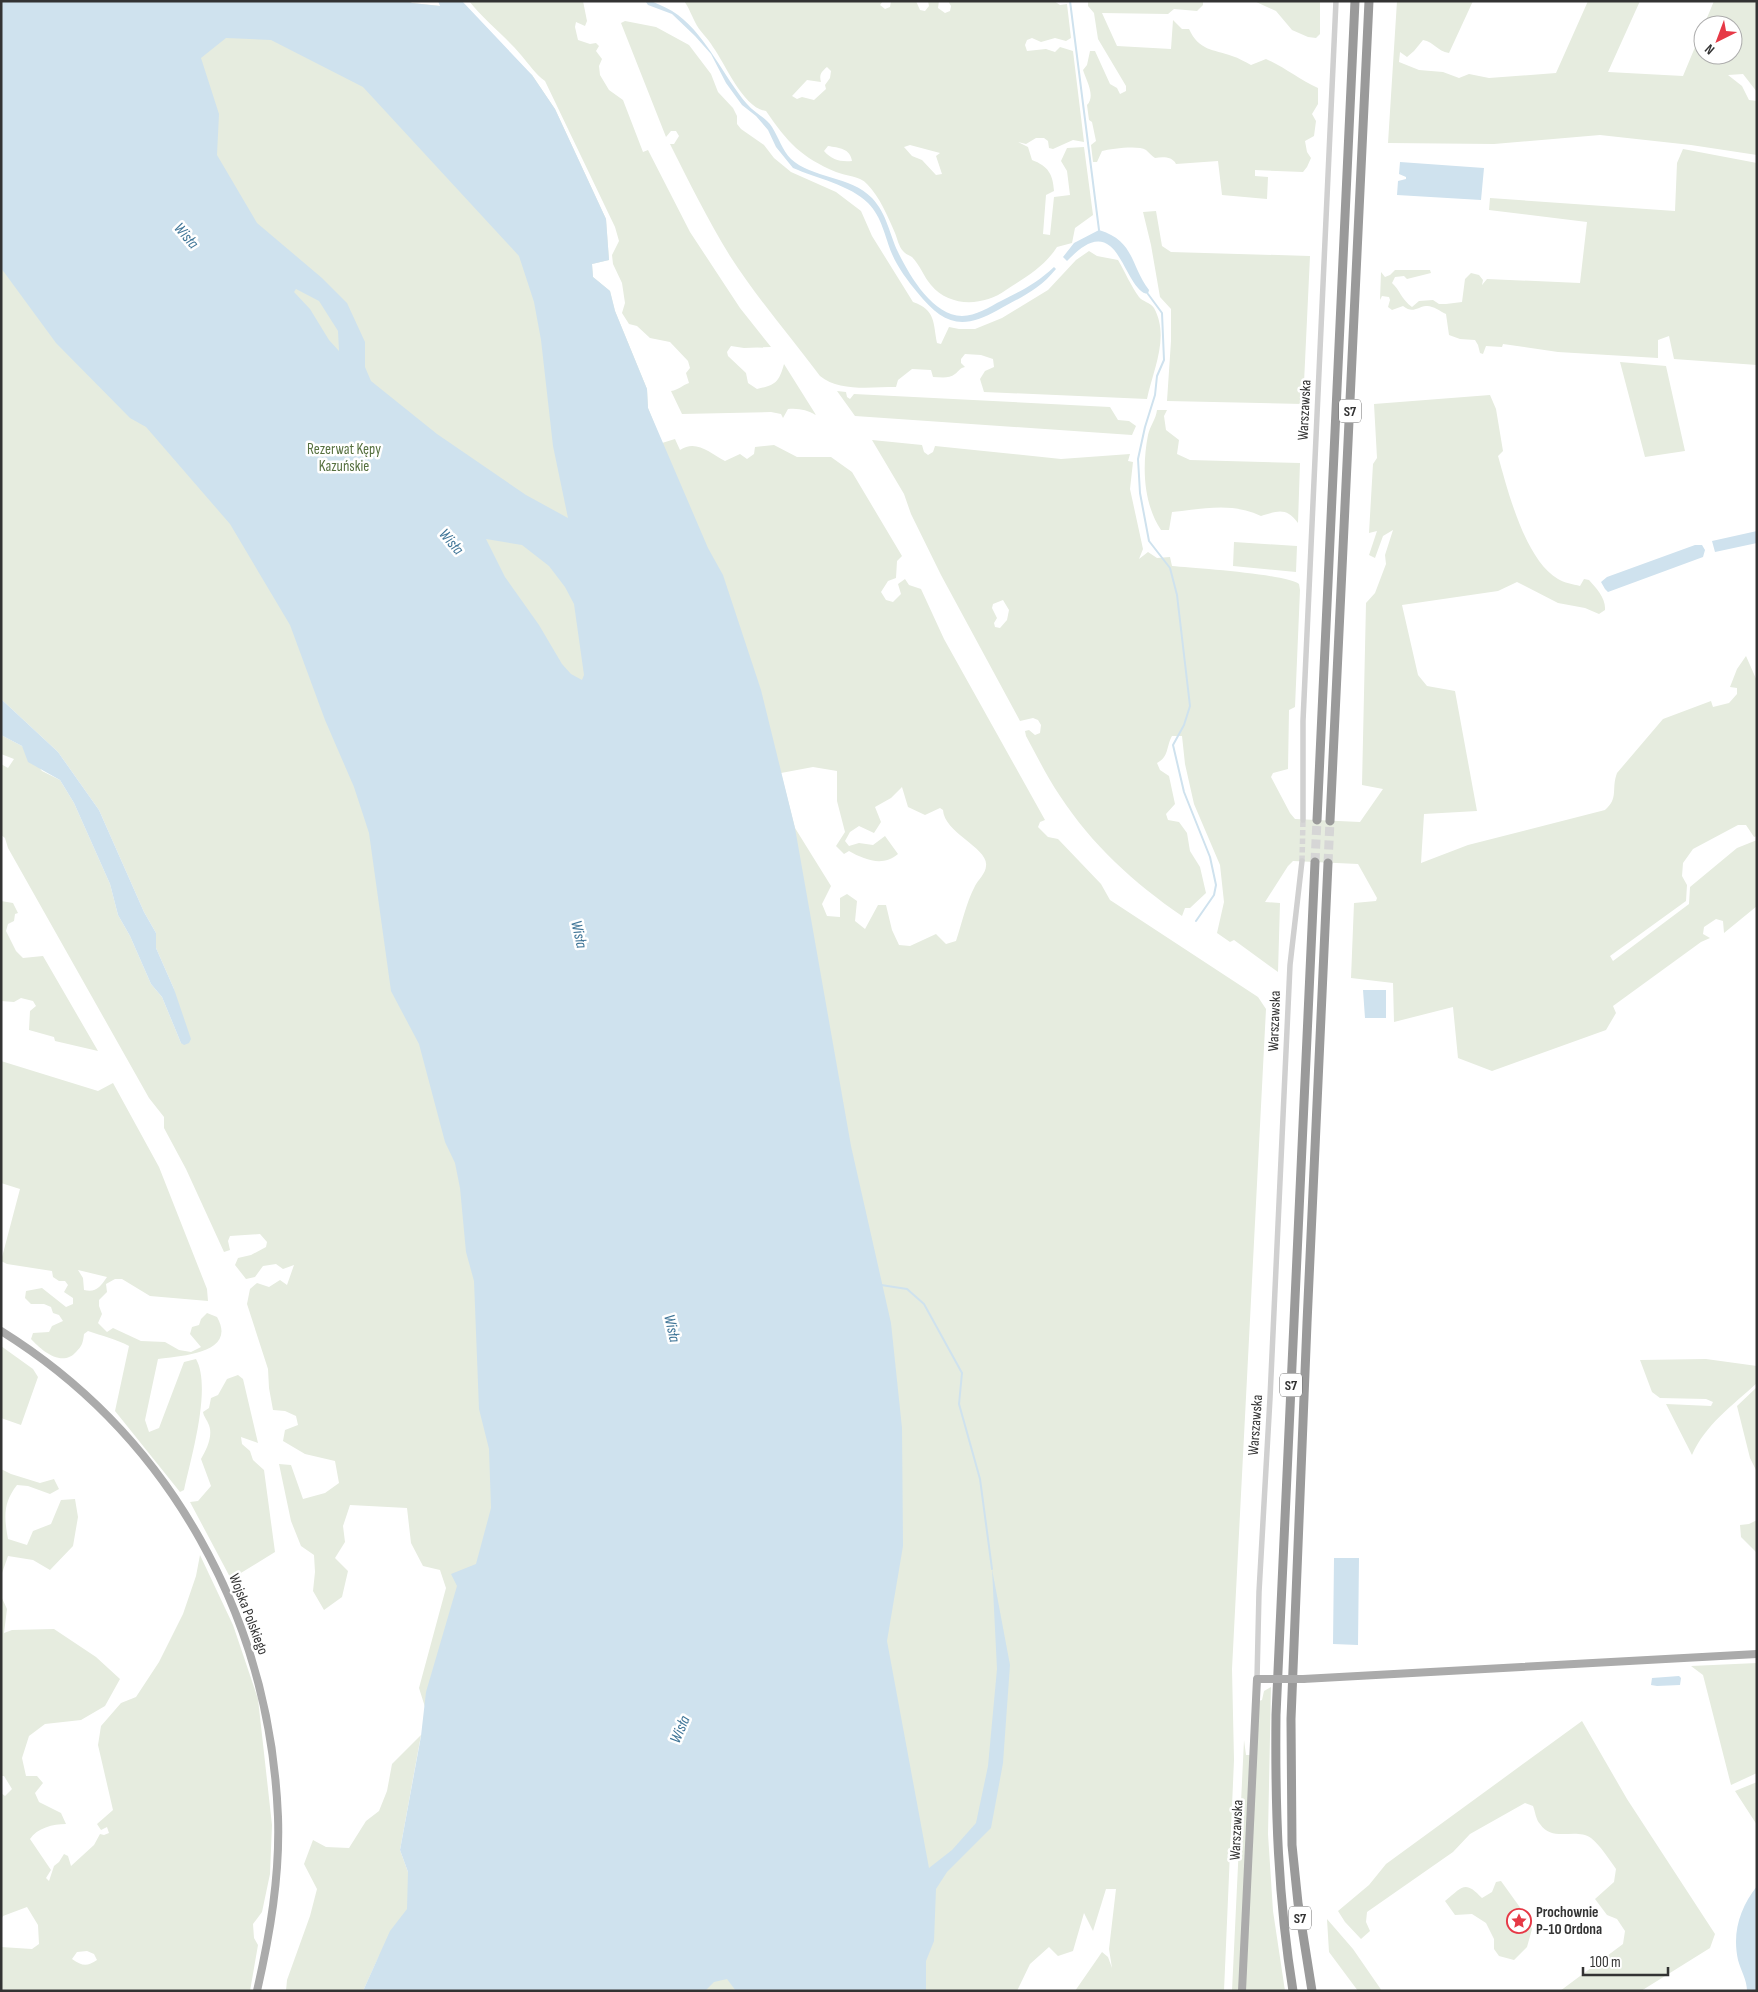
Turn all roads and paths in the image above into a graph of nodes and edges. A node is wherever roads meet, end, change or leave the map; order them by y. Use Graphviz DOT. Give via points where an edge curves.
graph roads {
  1 [pos="1336,1"];
  2 [pos="1355,1"];
  3 [pos="1369,1"];
  4 [pos="1303,820"];
  5 [pos="1317,820"];
  6 [pos="1330,821"];
  7 [pos="1302,862"];
  8 [pos="1315,862"];
  9 [pos="1328,863"];
  10 [pos="1,1331"];
  11 [pos="1757,1654"];
  12 [pos="1261,1679"];
  13 [pos="257,1991"];
  14 [pos="1242,1991"];
  15 [pos="1294,1991"];
  16 [pos="1312,1991"];
  1 -- 4 [label="street, Warszawska" via="1304,711"];
  2 -- 5 [label="highway, S7"];
  3 -- 6 [label="highway, S7"];
  7 -- 12 [label="street, Warszawska" via="1290,965 1258,1592"];
  8 -- 15 [label="highway, S7" via="1276,1715 1278,1870"];
  9 -- 16 [label="highway, S7" via="1291,1718 1292,1845"];
  10 -- 13 [label="main road, Wojska Polskiego" via="74,1385 138,1449 193,1525 236,1614 253,1661 265,1710 278,1818 273,1911"];
  11 -- 12 [label="main road, bridge"];
  12 -- 14 [label="main road, Warszawska"];
}
